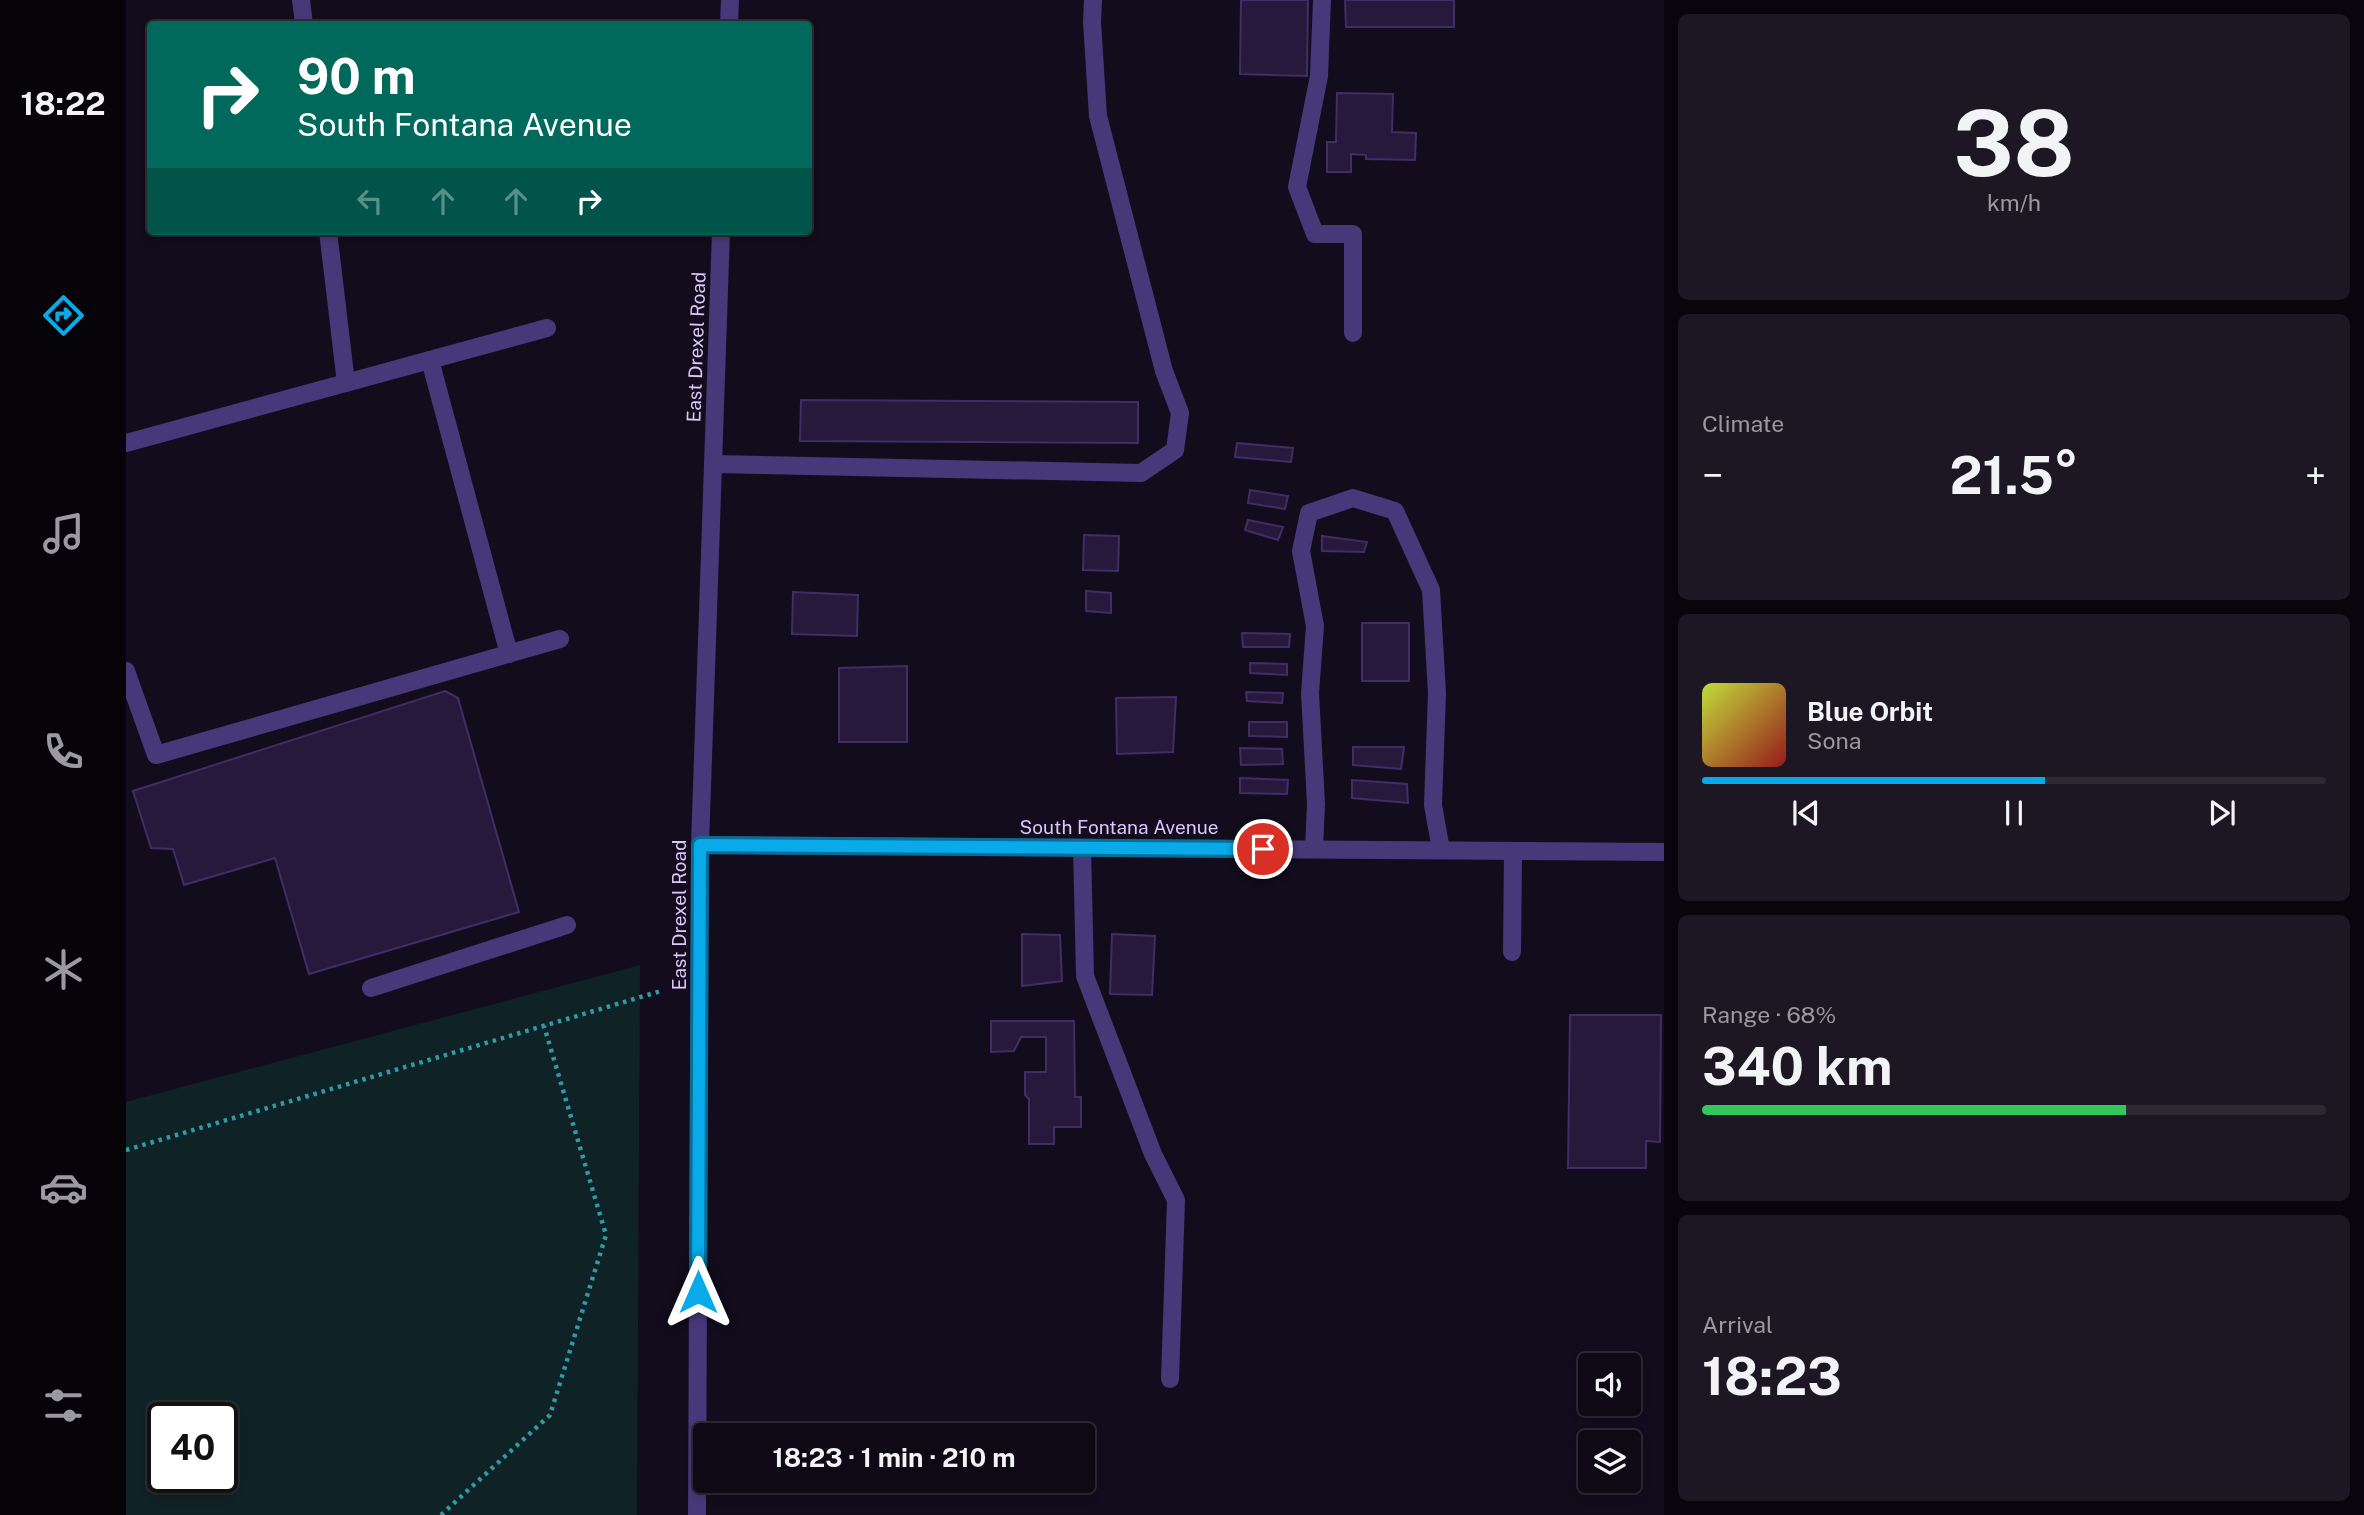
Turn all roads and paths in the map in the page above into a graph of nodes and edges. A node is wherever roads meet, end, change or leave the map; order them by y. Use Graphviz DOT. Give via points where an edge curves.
graph roads {
  1 [pos="301,0"];
  2 [pos="730,0"];
  3 [pos="1093,0"];
  4 [pos="1322,0"];
  5 [pos="304,21"];
  6 [pos="729,21"];
  7 [pos="328,235"];
  8 [pos="721,235"];
  9 [pos="547,328"];
  10 [pos="1353,333"];
  11 [pos="430,360"];
  12 [pos="346,383"];
  13 [pos="126,443"];
  14 [pos="713,464"];
  15 [pos="560,639"];
  16 [pos="509,654"];
  17 [pos="126,671"];
  18 [pos="700,845"];
  19 [pos="1082,848"];
  20 [pos="1314,849"];
  21 [pos="1441,850"];
  22 [pos="1513,851"];
  23 [pos="1664,852"];
  24 [pos="566,925"];
  25 [pos="1513,952"];
  26 [pos="371,988"];
  27 [pos="661,991"];
  28 [pos="544,1026"];
  29 [pos="126,1150"];
  30 [pos="1170,1379"];
  31 [pos="441,1515"];
  32 [pos="697,1515"];
  1 -- 5 [label="street"];
  2 -- 6 [label="street"];
  3 -- 14 [label="street" via="1098,116 1164,372 1180,413 1175,450 1141,474"];
  4 -- 10 [label="street" via="1319,76 1297,187 1315,234 1353,234"];
  7 -- 12 [label="street"];
  8 -- 14 [label="street, East Drexel Road"];
  9 -- 11 [label="street"];
  11 -- 12 [label="street"];
  11 -- 16 [label="street"];
  12 -- 13 [label="street"];
  14 -- 18 [label="street, East Drexel Road"];
  15 -- 16 [label="street"];
  16 -- 17 [label="street" via="156,755"];
  18 -- 19 [label="street, South Fontana Avenue"];
  18 -- 32 [label="street, East Drexel Road"];
  19 -- 20 [label="street, South Fontana Avenue"];
  19 -- 30 [label="street" via="1085,976 1153,1154 1176,1200"];
  20 -- 21 [label="street, South Fontana Avenue"];
  20 -- 21 [label="street" via="1310,693 1315,626 1301,551 1309,513 1353,498 1395,511 1431,590 1437,693 1433,805"];
  21 -- 22 [label="street, South Fontana Avenue"];
  22 -- 23 [label="street, South Fontana Avenue"];
  22 -- 25 [label="street"];
  24 -- 26 [label="street"];
  27 -- 28 [label="path"];
  28 -- 29 [label="path"];
  28 -- 31 [label="path" via="606,1235 551,1415"];
}
